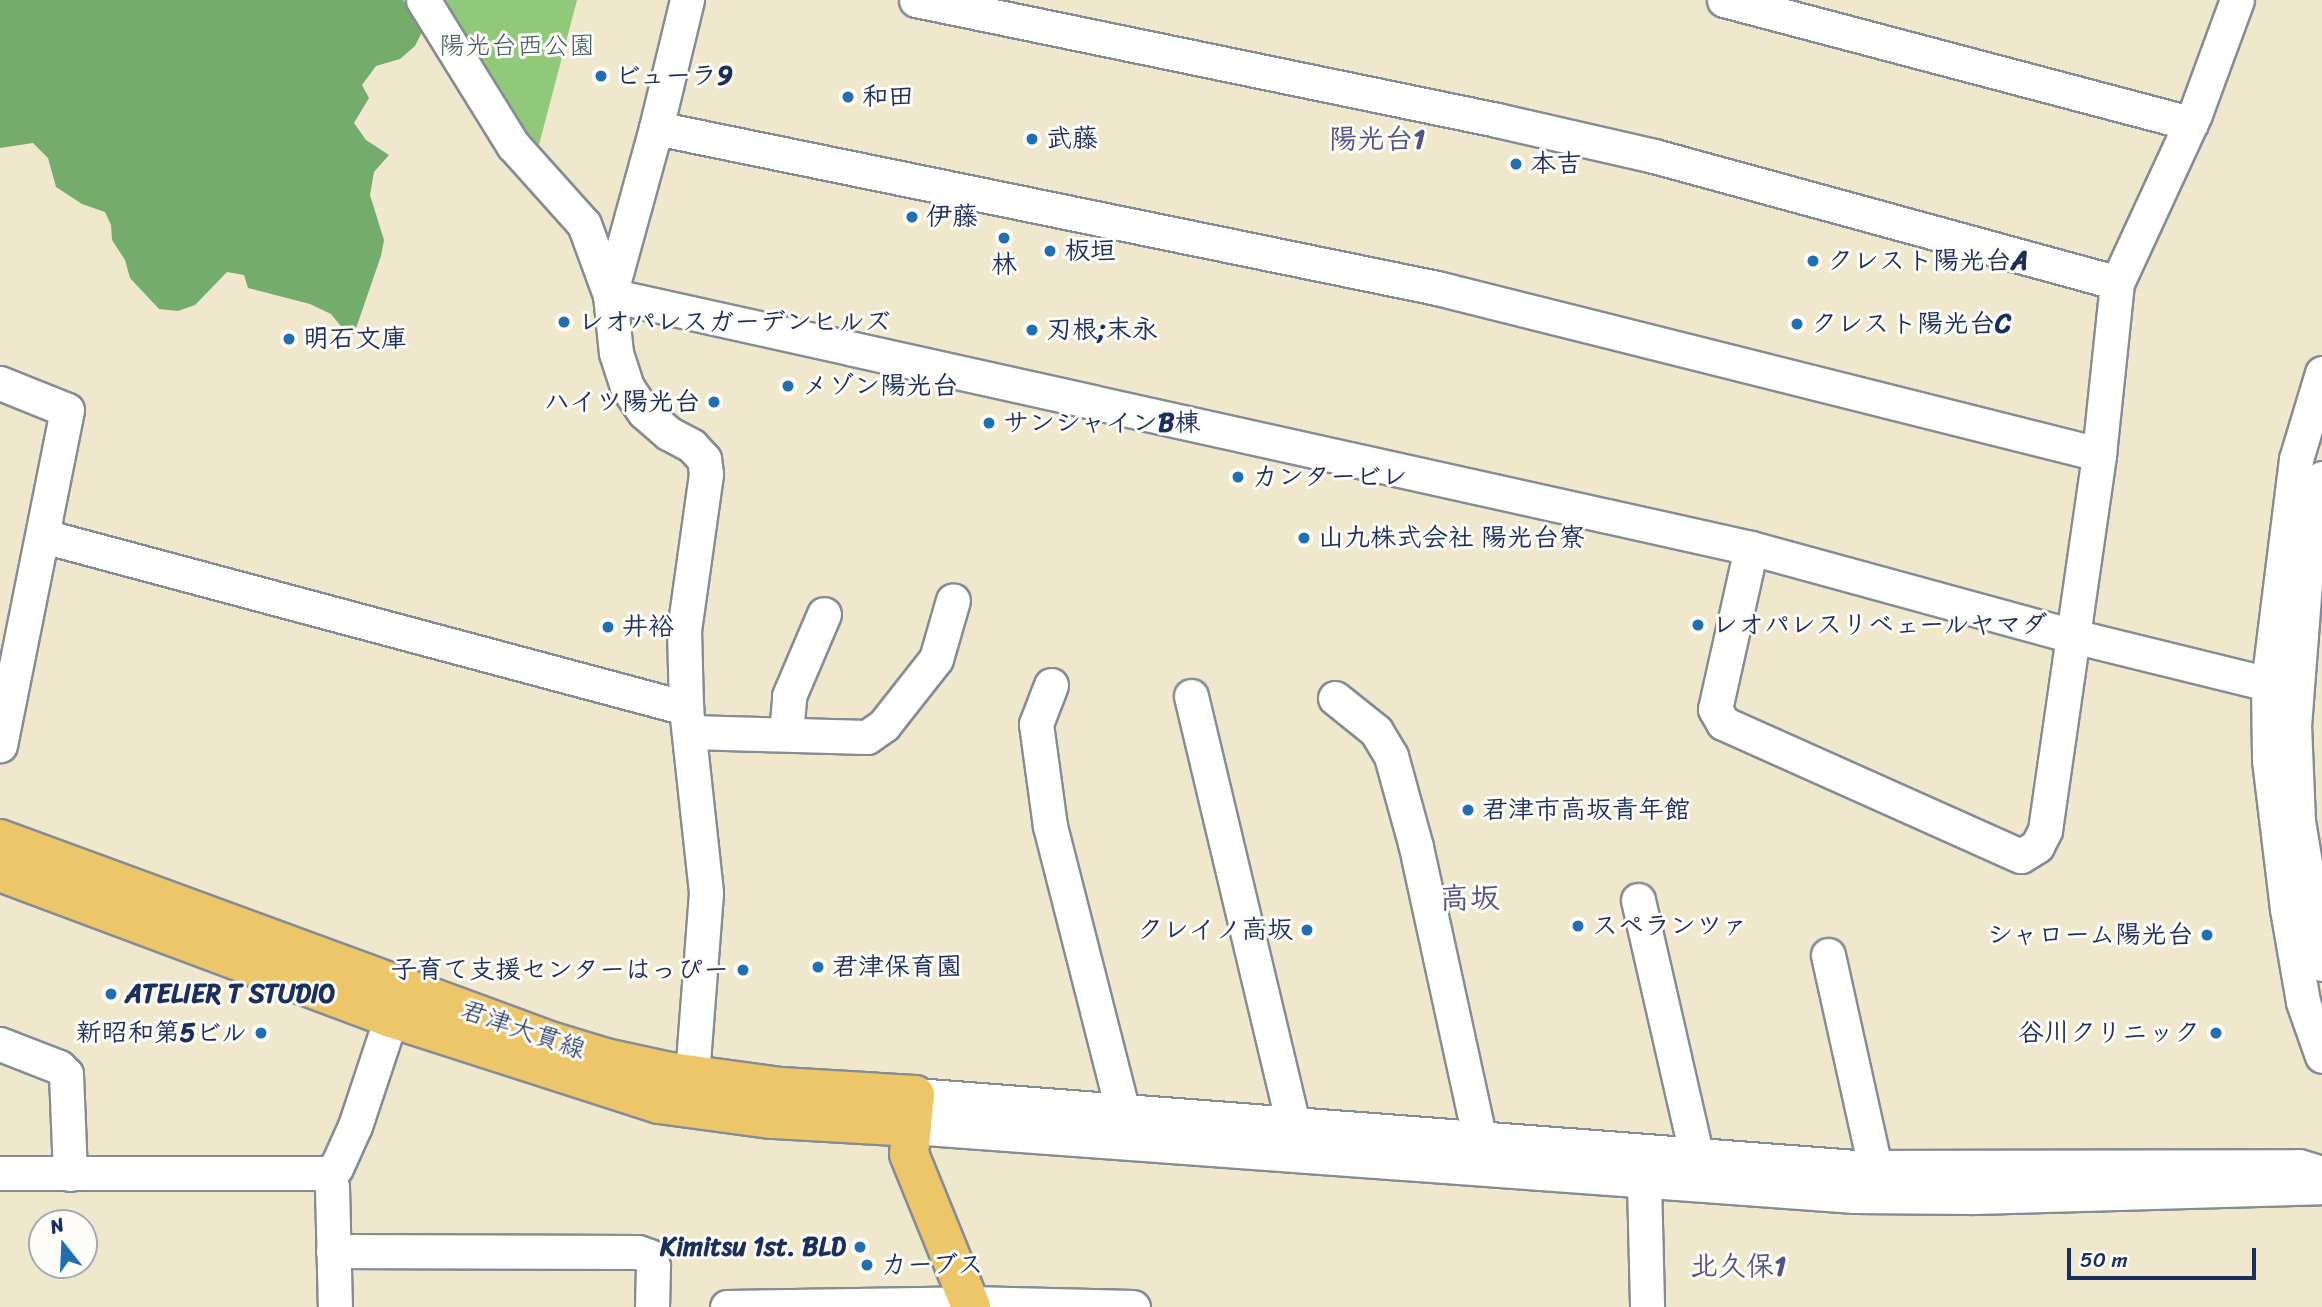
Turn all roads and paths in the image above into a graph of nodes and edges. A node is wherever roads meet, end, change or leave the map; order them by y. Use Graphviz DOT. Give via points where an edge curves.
graph roads {
  1 [pos="423,0"];
  2 [pos="687,0"];
  3 [pos="916,0"];
  4 [pos="1724,0"];
  5 [pos="2237,0"];
  6 [pos="2191,123"];
  7 [pos="656,128"];
  8 [pos="2117,283"];
  9 [pos="610,295"];
  10 [pos="2322,373"];
  11 [pos="0,383"];
  12 [pos="2099,454"];
  13 [pos="2322,478"];
  14 [pos="43,536"];
  15 [pos="1751,548"];
  16 [pos="953,600"];
  17 [pos="824,614"];
  18 [pos="2073,636"];
  19 [pos="2268,684"];
  20 [pos="1051,685"];
  21 [pos="1191,696"];
  22 [pos="1335,698"];
  23 [pos="688,720"];
  24 [pos="786,734"];
  25 [pos="0,745"];
  26 [pos="0,839"];
  27 [pos="0,872"];
  28 [pos="1638,900"];
  29 [pos="1828,955"];
  30 [pos="2322,964"];
  31 [pos="391,1018"];
  32 [pos="0,1044"];
  33 [pos="2322,1056"];
  34 [pos="689,1091"];
  35 [pos="914,1111"];
  36 [pos="1123,1112"];
  37 [pos="1293,1125"];
  38 [pos="1480,1140"];
  39 [pos="1698,1157"];
  40 [pos="1875,1167"];
  41 [pos="0,1173"];
  42 [pos="326,1173"];
  43 [pos="2322,1173"];
  44 [pos="70,1174"];
  45 [pos="1644,1182"];
  46 [pos="2322,1187"];
  47 [pos="333,1251"];
  48 [pos="970,1305"];
  49 [pos="335,1307"];
  50 [pos="652,1307"];
  51 [pos="727,1307"];
  52 [pos="1133,1307"];
  53 [pos="1647,1307"];
  1 -- 9 [label="street" via="513,145 584,224"];
  2 -- 7 [label="street"];
  3 -- 8 [label="street" via="1628,150"];
  4 -- 6 [label="street"];
  5 -- 6 [label="street"];
  6 -- 8 [label="street"];
  7 -- 9 [label="street"];
  7 -- 12 [label="street" via="1437,288"];
  8 -- 12 [label="street"];
  9 -- 15 [label="street"];
  9 -- 23 [label="street" via="616,353 628,387 644,412 704,459 706,474 684,629"];
  10 -- 19 [label="street" via="2296,459"];
  11 -- 14 [label="street" via="67,410"];
  12 -- 18 [label="street"];
  13 -- 30 [label="street" via="2308,544 2294,725 2298,821"];
  14 -- 23 [label="street"];
  14 -- 25 [label="street"];
  15 -- 18 [label="street"];
  15 -- 18 [label="street" via="1715,709 1723,723 2021,856 2037,846 2045,830"];
  16 -- 24 [label="street" via="936,659 884,725 867,737"];
  17 -- 24 [label="street" via="789,696"];
  18 -- 19 [label="street"];
  19 -- 33 [label="street" via="2269,760 2287,909 2303,1002"];
  20 -- 36 [label="street" via="1036,724 1050,826"];
  21 -- 37 [label="street"];
  22 -- 38 [label="street" via="1376,731 1391,756 1416,847"];
  23 -- 24 [label="street"];
  23 -- 34 [label="street" via="706,893"];
  26 -- 34 [label="main road, 君津大貫線"];
  27 -- 31 [label="main road, 君津大貫線"];
  28 -- 39 [label="street"];
  29 -- 40 [label="street"];
  31 -- 34 [label="main road, 君津大貫線" via="659,1104"];
  31 -- 42 [label="street" via="355,1126 337,1168"];
  32 -- 44 [label="street" via="66,1074"];
  34 -- 35 [label="main road, 君津大貫線" via="772,1119"];
  35 -- 36 [label="street"];
  35 -- 45 [label="street"];
  35 -- 48 [label="main road" via="909,1154"];
  36 -- 37 [label="street"];
  37 -- 38 [label="street"];
  38 -- 39 [label="street"];
  39 -- 40 [label="street"];
  40 -- 43 [label="street" via="2300,1166"];
  41 -- 44 [label="street"];
  42 -- 44 [label="street"];
  42 -- 47 [label="street" via="332,1187"];
  45 -- 46 [label="street" via="1854,1196 1961,1197"];
  45 -- 53 [label="street"];
  47 -- 49 [label="street"];
  47 -- 50 [label="street" via="638,1252 649,1256 653,1266"];
  48 -- 51 [label="street"];
  48 -- 52 [label="street"];
}
